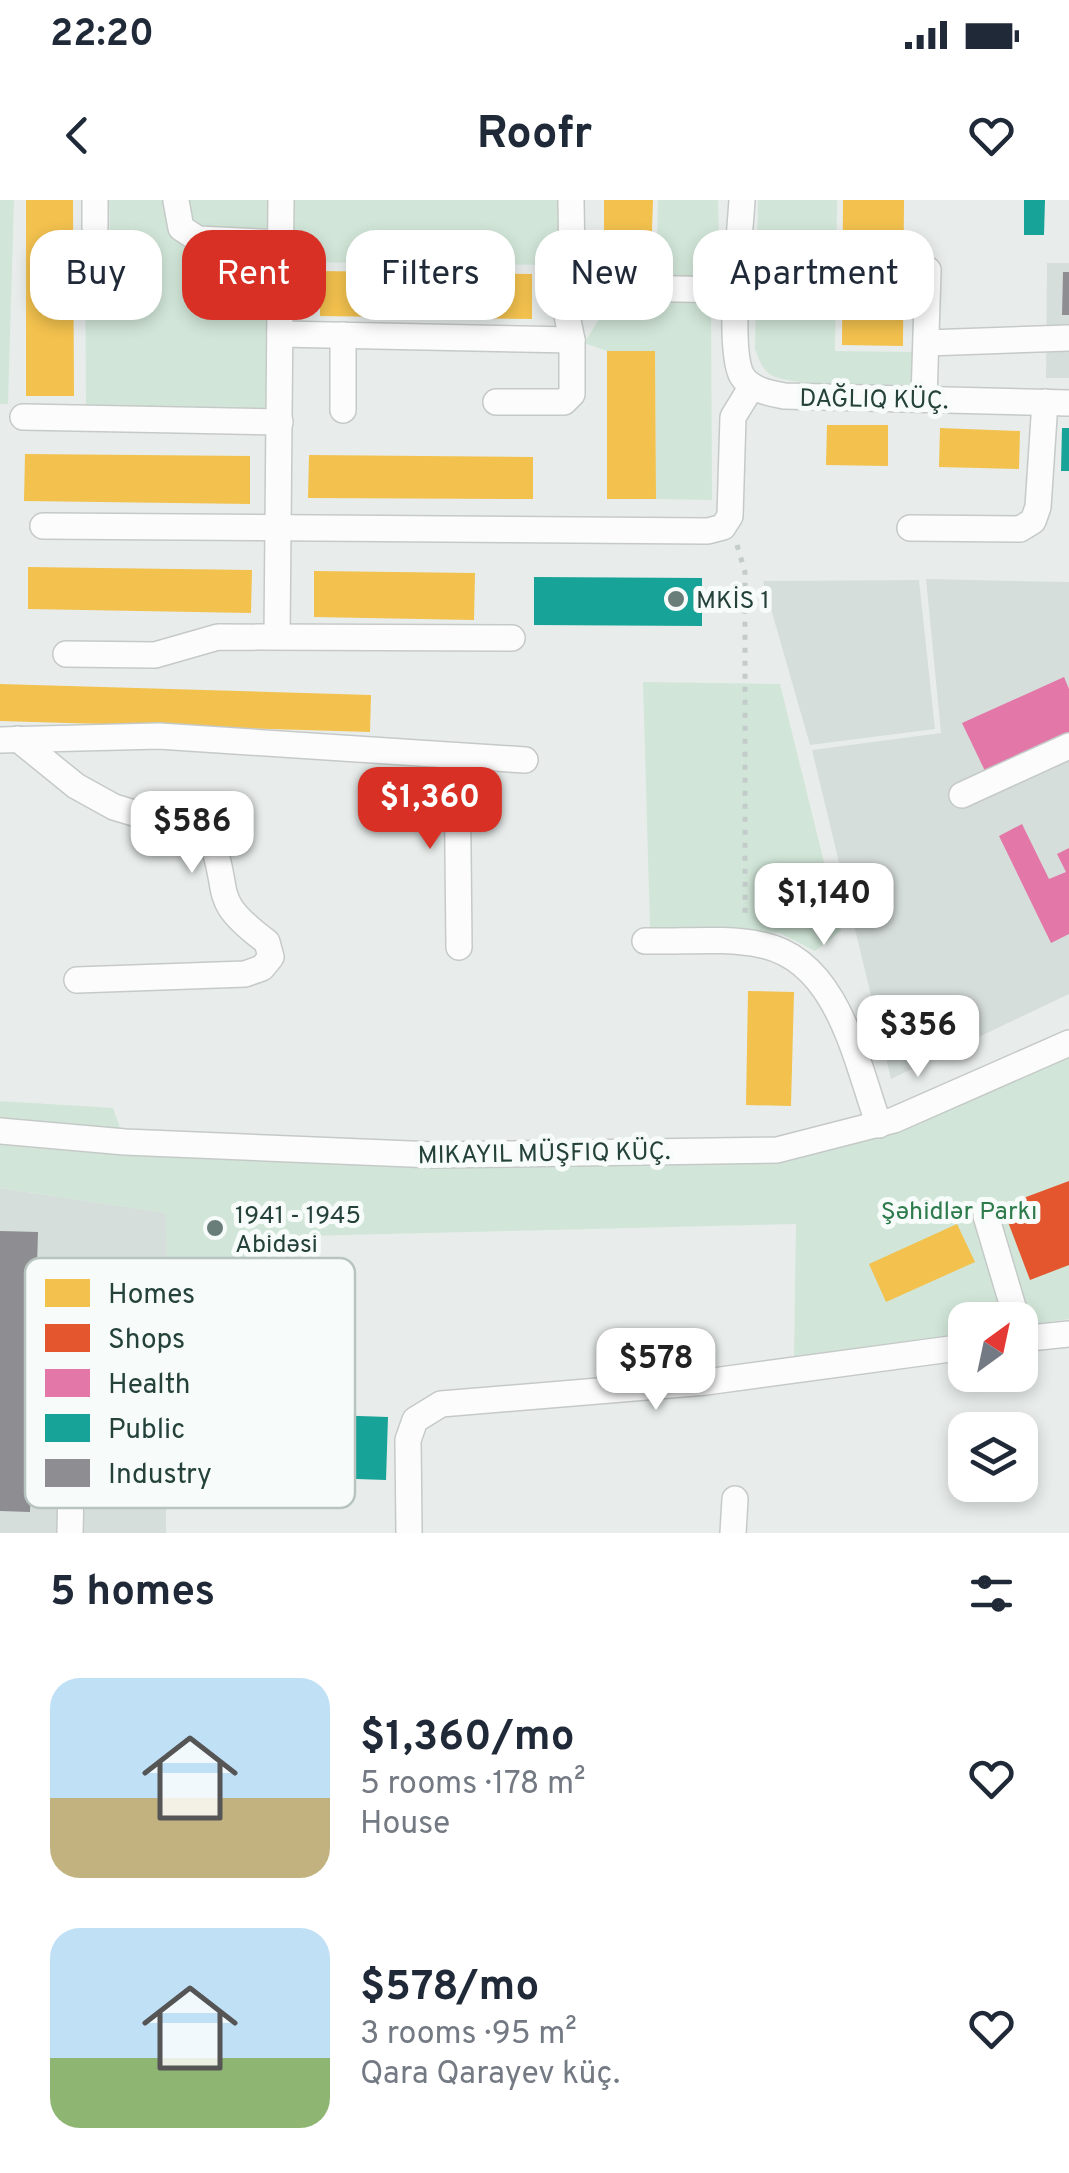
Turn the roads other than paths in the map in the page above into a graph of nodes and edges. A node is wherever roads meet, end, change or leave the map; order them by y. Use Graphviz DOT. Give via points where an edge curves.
graph roads {
  1 [pos="95,200"];
  2 [pos="281,200"];
  3 [pos="571,200"];
  4 [pos="742,200"];
  5 [pos="176,202"];
  6 [pos="95,227"];
  7 [pos="182,230"];
  8 [pos="281,230"];
  9 [pos="571,230"];
  10 [pos="741,230"];
  11 [pos="280,320"];
  12 [pos="568,320"];
  13 [pos="738,320"];
  14 [pos="927,320"];
  15 [pos="280,334"];
  16 [pos="344,335"];
  17 [pos="1069,338"];
  18 [pos="572,340"];
  19 [pos="927,342"];
  20 [pos="752,386"];
  21 [pos="924,400"];
  22 [pos="496,402"];
  23 [pos="1057,403"];
  24 [pos="343,410"];
  25 [pos="23,417"];
  26 [pos="280,422"];
  27 [pos="44,526"];
  28 [pos="279,527"];
  29 [pos="910,528"];
  30 [pos="277,636"];
  31 [pos="512,638"];
  32 [pos="66,654"];
  33 [pos="9,739"];
  34 [pos="1069,746"];
  35 [pos="457,756"];
  36 [pos="525,760"];
  37 [pos="962,795"];
  38 [pos="645,942"];
  39 [pos="459,947"];
  40 [pos="78,980"];
  41 [pos="1069,1043"];
  42 [pos="879,1125"];
  43 [pos="0,1132"];
  44 [pos="986,1216"];
  45 [pos="1011,1302"];
  46 [pos="1038,1333"];
  47 [pos="1069,1334"];
  48 [pos="948,1349"];
  49 [pos="735,1499"];
  50 [pos="71,1508"];
  51 [pos="409,1532"];
  52 [pos="70,1533"];
  53 [pos="733,1533"];
  1 -- 6 [label="street"];
  2 -- 8 [label="street"];
  3 -- 9 [label="street"];
  4 -- 10 [label="street"];
  5 -- 7 [label="street"];
  11 -- 15 [label="street"];
  12 -- 18 [label="street"];
  13 -- 20 [label="street" via="737,360"];
  14 -- 19 [label="street"];
  15 -- 16 [label="street"];
  15 -- 26 [label="street"];
  16 -- 18 [label="street"];
  16 -- 24 [label="street"];
  17 -- 19 [label="street"];
  18 -- 22 [label="street" via="572,394 564,402"];
  19 -- 21 [label="street"];
  20 -- 21 [label="street" via="784,396"];
  20 -- 28 [label="street" via="732,417 730,516 723,527"];
  21 -- 23 [label="street"];
  23 -- 29 [label="street" via="1033,521 1020,530"];
  25 -- 26 [label="street"];
  26 -- 28 [label="street"];
  27 -- 28 [label="street"];
  28 -- 30 [label="street"];
  30 -- 31 [label="street"];
  30 -- 32 [label="street" via="218,637 136,657"];
  33 -- 35 [label="street" via="159,736"];
  33 -- 40 [label="street" via="114,806 210,836 224,902 267,942 270,957 245,974"];
  34 -- 37 [label="street"];
  35 -- 36 [label="street"];
  35 -- 39 [label="street"];
  38 -- 42 [label="street" via="745,942 782,951 801,964 834,1003"];
  41 -- 42 [label="street"];
  42 -- 43 [label="street" via="778,1150 434,1156"];
  44 -- 45 [label="street"];
  46 -- 47 [label="street"];
  48 -- 51 [label="street" via="706,1382 441,1404 415,1420 408,1440"];
  49 -- 53 [label="street"];
  50 -- 52 [label="street"];
}
